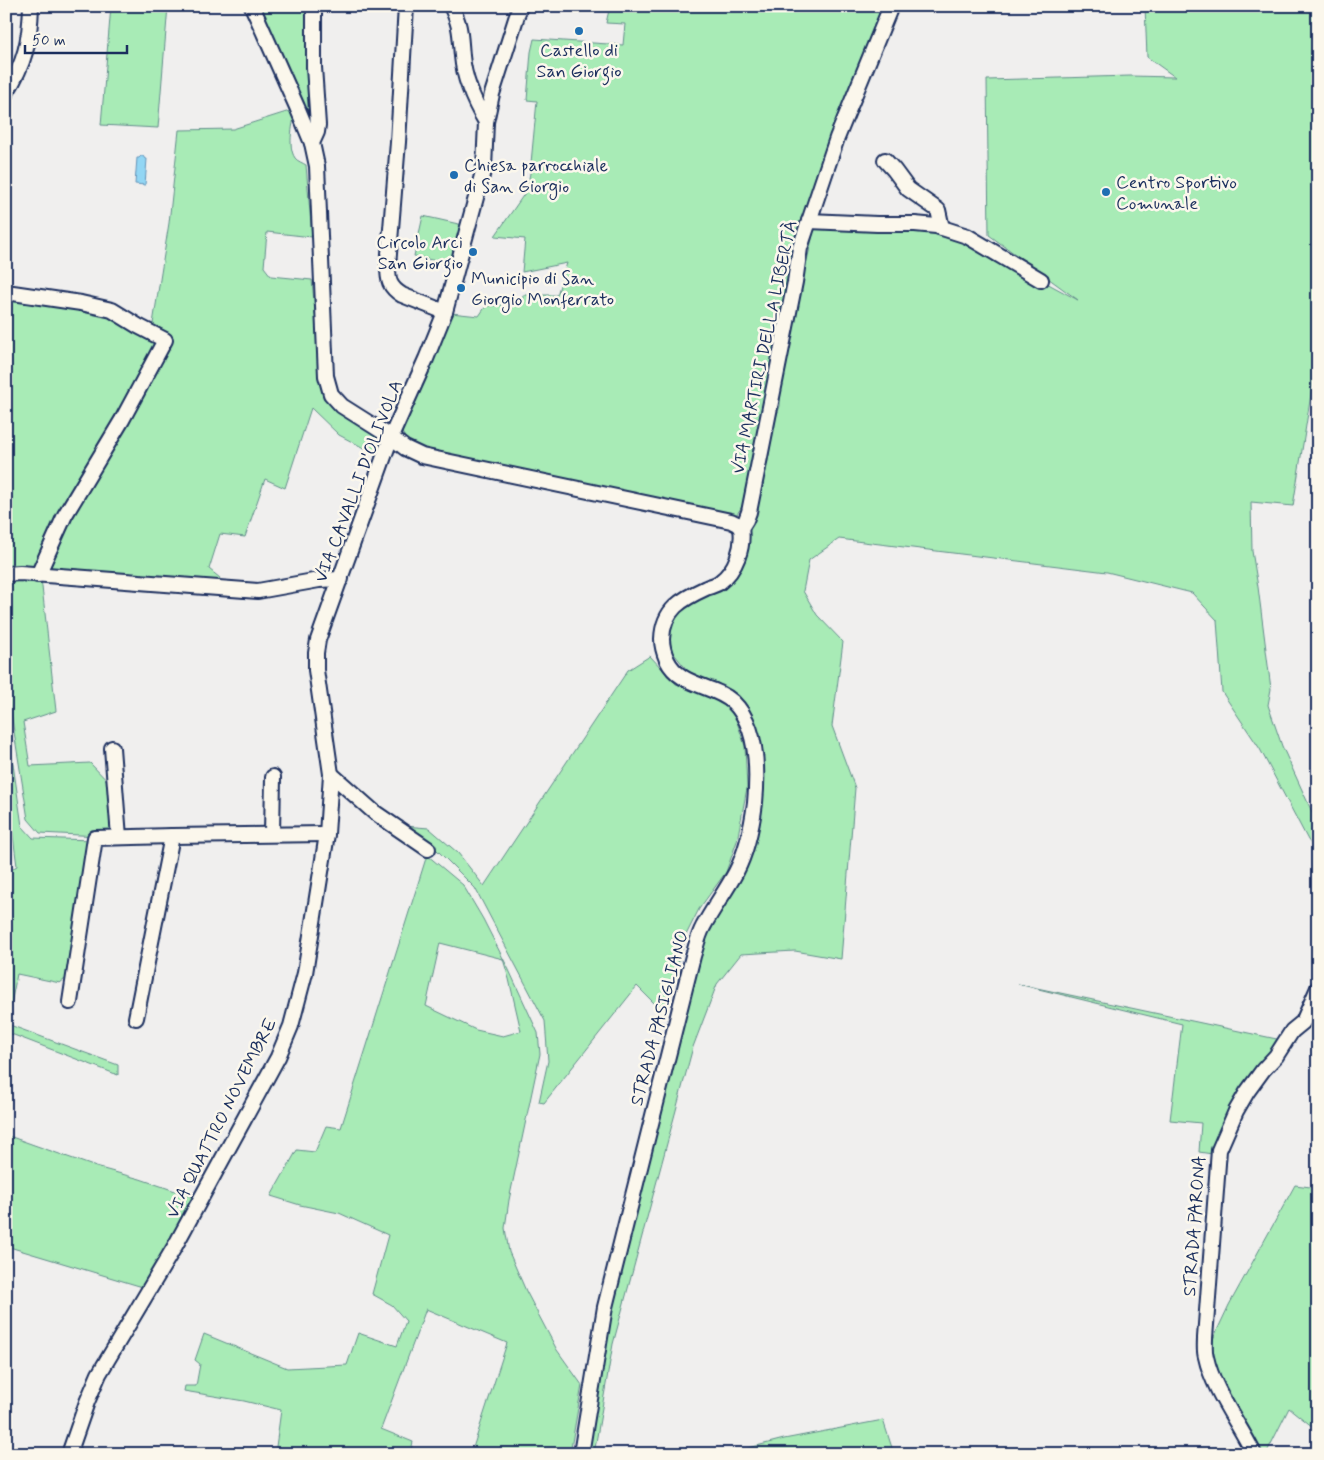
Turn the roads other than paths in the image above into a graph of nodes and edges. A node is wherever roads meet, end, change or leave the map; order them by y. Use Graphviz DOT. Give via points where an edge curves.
graph roads {
  1 [pos="31,6"];
  2 [pos="252,6"];
  3 [pos="314,6"];
  4 [pos="406,6"];
  5 [pos="451,6"];
  6 [pos="520,6"];
  7 [pos="891,6"];
  8 [pos="6,93"];
  9 [pos="486,122"];
  10 [pos="312,143"];
  11 [pos="885,160"];
  12 [pos="809,221"];
  13 [pos="942,228"];
  14 [pos="1041,280"];
  15 [pos="6,292"];
  16 [pos="445,312"];
  17 [pos="391,437"];
  18 [pos="741,528"];
  19 [pos="6,574"];
  20 [pos="38,575"];
  21 [pos="341,579"];
  22 [pos="112,748"];
  23 [pos="331,774"];
  24 [pos="273,777"];
  25 [pos="272,834"];
  26 [pos="327,834"];
  27 [pos="172,836"];
  28 [pos="119,837"];
  29 [pos="428,849"];
  30 [pos="1318,988"];
  31 [pos="70,1002"];
  32 [pos="136,1018"];
  33 [pos="69,1454"];
  34 [pos="581,1454"];
  35 [pos="1254,1454"];
  1 -- 8 [label="street" via="25,55"];
  2 -- 10 [label="street"];
  3 -- 10 [label="street" via="318,125"];
  4 -- 16 [label="street" via="388,281 402,295"];
  5 -- 9 [label="street" via="458,20 466,77"];
  6 -- 9 [label="street, VIA CAVALLI D'OLIVOLA"];
  7 -- 12 [label="street, VIA MARTIRI DELLA LIBERTÀ" via="837,138"];
  9 -- 16 [label="street, VIA CAVALLI D'OLIVOLA" via="484,168"];
  10 -- 17 [label="street" via="317,166 326,376 331,394 342,406"];
  11 -- 13 [label="street" via="908,189 938,210"];
  12 -- 13 [label="street" via="915,224"];
  12 -- 18 [label="street, VIA MARTIRI DELLA LIBERTÀ" via="800,248 749,512"];
  13 -- 14 [label="street" via="967,236"];
  15 -- 20 [label="street" via="112,310 165,340 65,515"];
  16 -- 17 [label="street, VIA CAVALLI D'OLIVOLA"];
  17 -- 18 [label="street" via="422,456 731,521"];
  17 -- 21 [label="street, VIA CAVALLI D'OLIVOLA"];
  18 -- 34 [label="street, STRADA PASIGLIANO" via="742,542 732,570 720,582 674,606 666,620 662,638 663,652 681,677 732,702 744,717 751,733 755,757 755,803 746,848 702,929 693,956 605,1307"];
  19 -- 20 [label="street"];
  20 -- 21 [label="street" via="258,591"];
  21 -- 23 [label="street, VIA CAVALLI D'OLIVOLA" via="316,653"];
  22 -- 28 [label="street"];
  23 -- 26 [label="street, VIA QUATTRO NOVEMBRE"];
  23 -- 29 [label="street" via="374,812"];
  24 -- 25 [label="street"];
  25 -- 26 [label="street"];
  25 -- 27 [label="street"];
  26 -- 33 [label="street, VIA QUATTRO NOVEMBRE" via="305,973 291,1026 278,1057 175,1246 99,1374"];
  27 -- 28 [label="street"];
  27 -- 32 [label="street"];
  28 -- 31 [label="street" via="96,838"];
  30 -- 35 [label="street, STRADA PARONA" via="1303,1022 1292,1031 1247,1092 1219,1150 1205,1356 1220,1393"];
}
